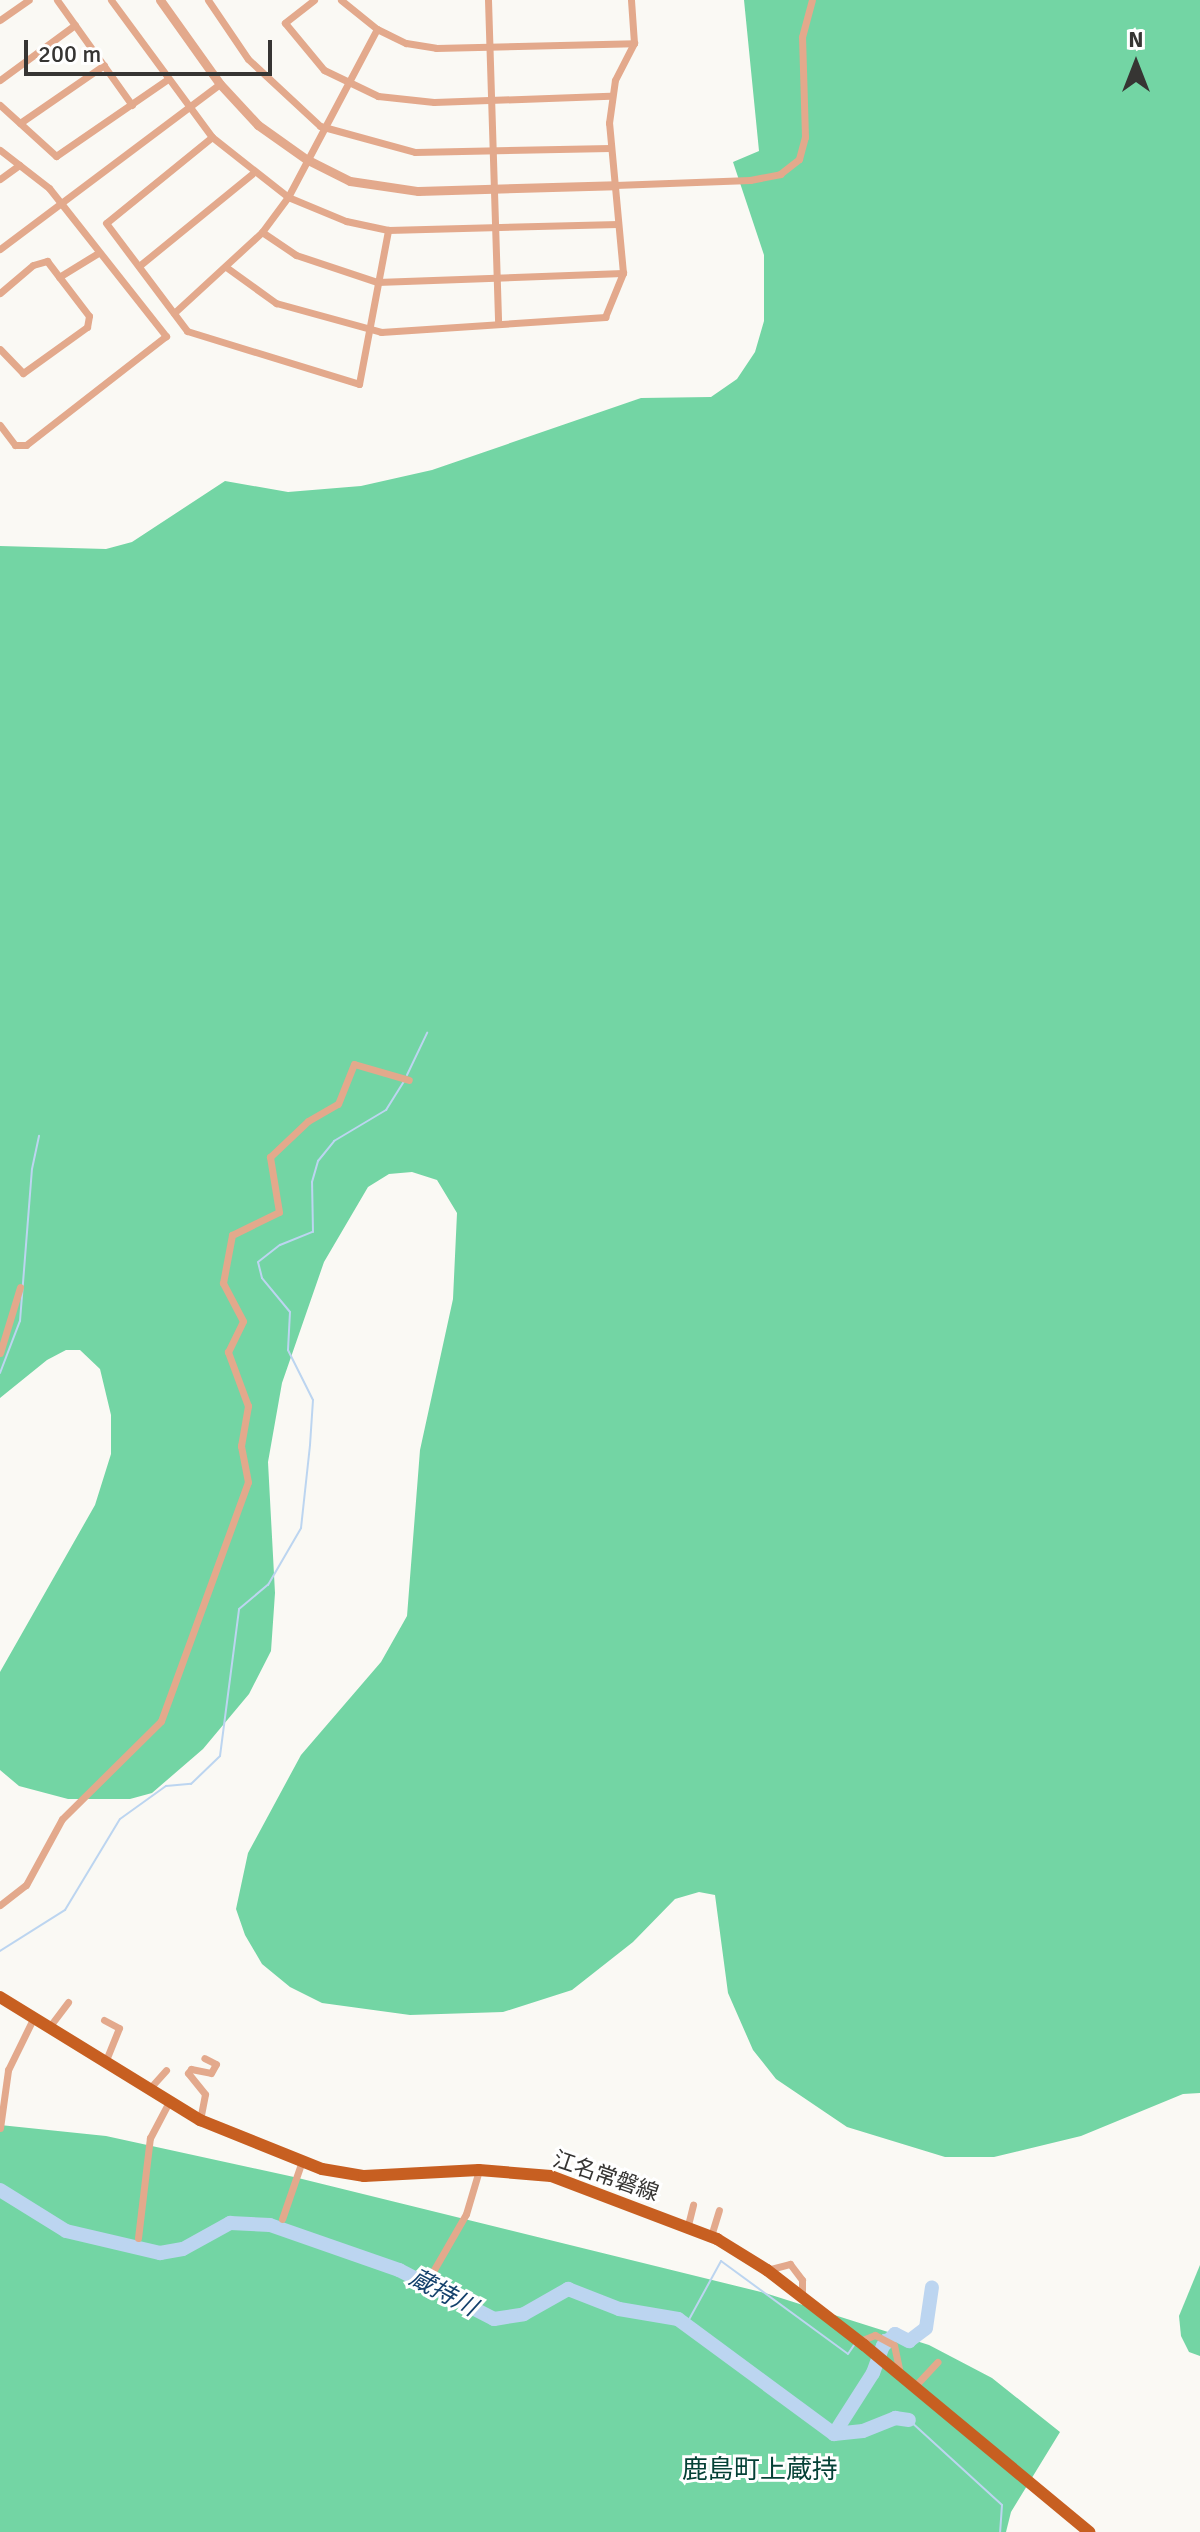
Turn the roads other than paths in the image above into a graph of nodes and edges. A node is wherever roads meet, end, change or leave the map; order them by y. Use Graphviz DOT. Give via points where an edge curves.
graph roads {
  1 [pos="29,0"];
  2 [pos="57,0"];
  3 [pos="111,0"];
  4 [pos="160,0"];
  5 [pos="314,0"];
  6 [pos="341,0"];
  7 [pos="488,0"];
  8 [pos="631,0"];
  9 [pos="812,0"];
  10 [pos="211,1"];
  11 [pos="0,20"];
  12 [pos="75,25"];
  13 [pos="377,29"];
  14 [pos="634,43"];
  15 [pos="489,47"];
  16 [pos="104,65"];
  17 [pos="168,79"];
  18 [pos="0,80"];
  19 [pos="348,83"];
  20 [pos="220,84"];
  21 [pos="610,96"];
  22 [pos="492,102"];
  23 [pos="0,105"];
  24 [pos="132,105"];
  25 [pos="190,109"];
  26 [pos="20,123"];
  27 [pos="324,128"];
  28 [pos="212,137"];
  29 [pos="610,148"];
  30 [pos="0,150"];
  31 [pos="492,151"];
  32 [pos="306,159"];
  33 [pos="19,165"];
  34 [pos="252,174"];
  35 [pos="0,179"];
  36 [pos="615,185"];
  37 [pos="492,189"];
  38 [pos="288,197"];
  39 [pos="61,205"];
  40 [pos="618,224"];
  41 [pos="495,229"];
  42 [pos="388,230"];
  43 [pos="262,232"];
  44 [pos="0,249"];
  45 [pos="98,253"];
  46 [pos="139,266"];
  47 [pos="226,267"];
  48 [pos="623,273"];
  49 [pos="496,276"];
  50 [pos="59,277"];
  51 [pos="377,282"];
  52 [pos="0,293"];
  53 [pos="174,313"];
  54 [pos="498,323"];
  55 [pos="368,330"];
  56 [pos="0,349"];
  57 [pos="0,425"];
  58 [pos="409,1080"];
  59 [pos="20,1287"];
  60 [pos="0,1353"];
  61 [pos="0,1905"];
  62 [pos="0,1997"];
  63 [pos="68,2002"];
  64 [pos="34,2017"];
  65 [pos="104,2020"];
  66 [pos="50,2026"];
  67 [pos="204,2058"];
  68 [pos="105,2062"];
  69 [pos="166,2070"];
  70 [pos="150,2088"];
  71 [pos="169,2102"];
  72 [pos="200,2120"];
  73 [pos="0,2128"];
  74 [pos="302,2161"];
  75 [pos="479,2170"];
  76 [pos="693,2205"];
  77 [pos="719,2210"];
  78 [pos="282,2219"];
  79 [pos="688,2225"];
  80 [pos="711,2236"];
  81 [pos="138,2238"];
  82 [pos="424,2287"];
  83 [pos="859,2340"];
  84 [pos="937,2362"];
  85 [pos="900,2374"];
  86 [pos="915,2386"];
  87 [pos="1089,2532"];
  1 -- 11 [label="street"];
  2 -- 12 [label="street"];
  3 -- 17 [label="street"];
  4 -- 20 [label="street"];
  5 -- 19 [label="street" via="285,23 324,70"];
  6 -- 13 [label="street"];
  7 -- 15 [label="street"];
  8 -- 14 [label="street"];
  9 -- 36 [label="street" via="802,37 805,137 799,159 780,174 750,180"];
  10 -- 27 [label="street" via="258,70"];
  12 -- 16 [label="street"];
  12 -- 18 [label="street"];
  13 -- 15 [label="street" via="406,43 436,48"];
  13 -- 19 [label="street"];
  14 -- 15 [label="street"];
  14 -- 21 [label="street"];
  15 -- 22 [label="street"];
  16 -- 24 [label="street"];
  16 -- 26 [label="street"];
  17 -- 24 [label="street"];
  17 -- 25 [label="street"];
  19 -- 22 [label="street" via="404,101"];
  19 -- 27 [label="street"];
  20 -- 25 [label="street"];
  20 -- 32 [label="street" via="258,125"];
  21 -- 22 [label="street"];
  21 -- 29 [label="street"];
  22 -- 31 [label="street"];
  23 -- 26 [label="street"];
  24 -- 26 [label="street" via="56,156"];
  25 -- 28 [label="street"];
  25 -- 39 [label="street"];
  27 -- 31 [label="street" via="415,152"];
  27 -- 32 [label="street"];
  28 -- 34 [label="street"];
  28 -- 46 [label="street" via="106,223"];
  29 -- 31 [label="street"];
  29 -- 36 [label="street"];
  30 -- 33 [label="street"];
  31 -- 37 [label="street"];
  32 -- 37 [label="street" via="350,181 382,188"];
  32 -- 38 [label="street"];
  33 -- 35 [label="street"];
  33 -- 39 [label="street" via="49,188"];
  34 -- 38 [label="street"];
  34 -- 46 [label="street"];
  36 -- 37 [label="street"];
  36 -- 40 [label="street"];
  37 -- 41 [label="street"];
  38 -- 42 [label="street" via="346,221"];
  38 -- 43 [label="street"];
  39 -- 44 [label="street"];
  39 -- 45 [label="street"];
  40 -- 41 [label="street"];
  40 -- 48 [label="street"];
  41 -- 42 [label="street"];
  41 -- 49 [label="street"];
  42 -- 51 [label="street"];
  43 -- 47 [label="street"];
  43 -- 51 [label="street" via="296,255"];
  45 -- 50 [label="street"];
  45 -- 57 [label="street" via="166,336 26,445 15,445"];
  46 -- 53 [label="street"];
  47 -- 53 [label="street"];
  47 -- 55 [label="street" via="276,303"];
  48 -- 49 [label="street"];
  48 -- 54 [label="street" via="605,317"];
  49 -- 51 [label="street"];
  49 -- 54 [label="street"];
  50 -- 52 [label="street" via="41,261"];
  50 -- 56 [label="street" via="89,316 87,327 23,373"];
  51 -- 55 [label="street"];
  53 -- 55 [label="street" via="187,331 359,384"];
  54 -- 55 [label="street"];
  58 -- 61 [label="street" via="354,1064 338,1104 308,1121 270,1157 279,1212 232,1235 223,1283 243,1321 228,1352 248,1406 241,1446 248,1482 161,1721 62,1819 26,1885"];
  59 -- 60 [label="street"];
  62 -- 64 [label="main road, 江名常磐線"];
  63 -- 66 [label="street"];
  64 -- 66 [label="main road, 江名常磐線"];
  64 -- 73 [label="street" via="8,2070"];
  65 -- 68 [label="street" via="119,2028"];
  66 -- 68 [label="main road, 江名常磐線"];
  67 -- 72 [label="street" via="216,2064 211,2073 188,2073 206,2098"];
  68 -- 70 [label="main road, 江名常磐線"];
  69 -- 70 [label="street"];
  70 -- 71 [label="main road, 江名常磐線"];
  71 -- 72 [label="main road, 江名常磐線"];
  71 -- 81 [label="street" via="150,2138"];
  72 -- 74 [label="main road, 江名常磐線"];
  74 -- 75 [label="main road, 江名常磐線" via="364,2176"];
  74 -- 78 [label="street"];
  75 -- 79 [label="main road, 江名常磐線" via="551,2176"];
  75 -- 82 [label="street" via="466,2214"];
  76 -- 79 [label="street"];
  77 -- 80 [label="street"];
  79 -- 80 [label="main road, 江名常磐線"];
  80 -- 83 [label="main road, 江名常磐線" via="767,2270"];
  83 -- 85 [label="main road, 江名常磐線"];
  83 -- 85 [label="street" via="875,2335 888,2342 900,2356"];
  84 -- 86 [label="street"];
  85 -- 86 [label="main road, 江名常磐線"];
  86 -- 87 [label="main road, 江名常磐線"];
}
